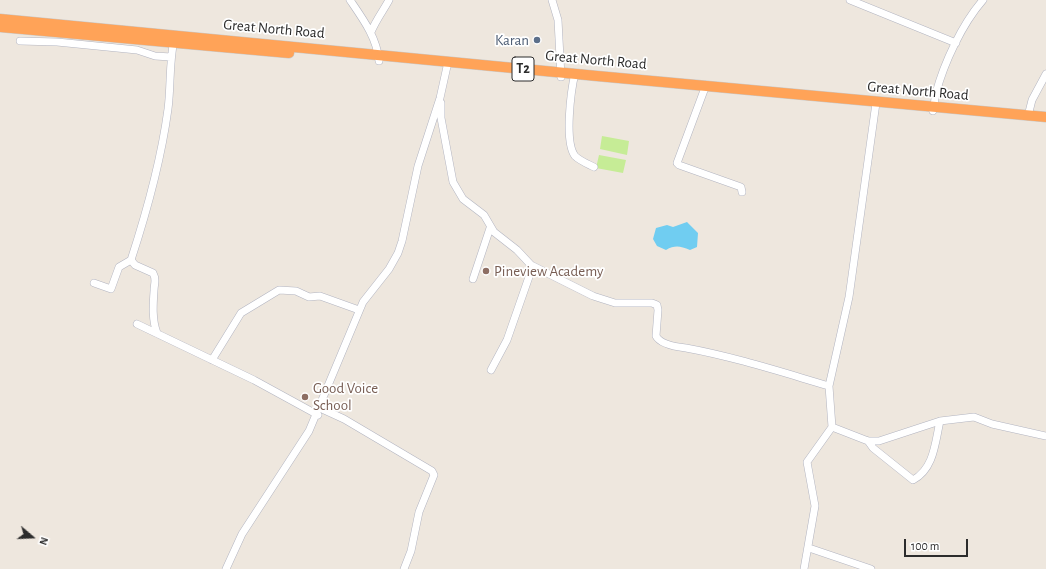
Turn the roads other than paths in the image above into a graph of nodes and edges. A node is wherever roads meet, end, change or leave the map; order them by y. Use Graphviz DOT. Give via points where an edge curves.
graph roads {
  1 [pos="350,0"];
  2 [pos="389,0"];
  3 [pos="552,0"];
  4 [pos="850,0"];
  5 [pos="983,0"];
  6 [pos="0,19"];
  7 [pos="0,27"];
  8 [pos="371,32"];
  9 [pos="174,39"];
  10 [pos="20,41"];
  11 [pos="956,43"];
  12 [pos="171,57"];
  13 [pos="379,58"];
  14 [pos="448,64"];
  15 [pos="1046,74"];
  16 [pos="561,75"];
  17 [pos="574,76"];
  18 [pos="706,88"];
  19 [pos="440,98"];
  20 [pos="876,105"];
  21 [pos="933,110"];
  22 [pos="1028,116"];
  23 [pos="1046,117"];
  24 [pos="1046,122"];
  25 [pos="594,167"];
  26 [pos="742,192"];
  27 [pos="490,228"];
  28 [pos="131,260"];
  29 [pos="531,265"];
  30 [pos="473,279"];
  31 [pos="94,283"];
  32 [pos="359,310"];
  33 [pos="137,324"];
  34 [pos="157,333"];
  35 [pos="212,360"];
  36 [pos="491,370"];
  37 [pos="829,386"];
  38 [pos="319,411"];
  39 [pos="940,421"];
  40 [pos="832,427"];
  41 [pos="1046,436"];
  42 [pos="868,441"];
  43 [pos="809,548"];
  44 [pos="226,569"];
  45 [pos="404,569"];
  46 [pos="804,569"];
  47 [pos="871,569"];
  1 -- 8 [label="street"];
  2 -- 8 [label="street" via="378,15"];
  3 -- 16 [label="street" via="558,20"];
  4 -- 11 [label="street"];
  5 -- 11 [label="street" via="970,16"];
  6 -- 9 [label="highway, Great North Road / T2"];
  7 -- 9 [label="highway, Great North Road / T2"];
  8 -- 13 [label="street"];
  9 -- 12 [label="street"];
  9 -- 13 [label="highway, Great North Road / T2"];
  10 -- 12 [label="street" via="137,50 156,56"];
  11 -- 21 [label="street" via="938,88"];
  12 -- 28 [label="street" via="168,108 155,178"];
  13 -- 14 [label="highway, Great North Road / T2"];
  14 -- 16 [label="highway, Great North Road / T2"];
  14 -- 19 [label="street"];
  15 -- 22 [label="street" via="1032,100"];
  16 -- 17 [label="highway, Great North Road / T2"];
  17 -- 18 [label="highway, Great North Road / T2"];
  17 -- 25 [label="street" via="569,122 572,148 576,157"];
  18 -- 20 [label="highway, Great North Road / T2"];
  18 -- 26 [label="street" via="677,163 741,187"];
  19 -- 27 [label="street" via="441,118 453,182 469,204 484,215"];
  19 -- 32 [label="street" via="418,166 398,253"];
  20 -- 21 [label="highway, Great North Road / T2"];
  20 -- 37 [label="street" via="849,297"];
  21 -- 22 [label="highway, Great North Road / T2"];
  21 -- 24 [label="highway, Great North Road / T2"];
  22 -- 23 [label="highway, Great North Road / T2"];
  27 -- 29 [label="street"];
  27 -- 30 [label="street"];
  28 -- 31 [label="street" via="119,267 111,289"];
  28 -- 34 [label="street" via="135,265 153,273 156,279 153,314"];
  29 -- 36 [label="street" via="507,340"];
  29 -- 37 [label="street" via="593,296 615,303 657,305 656,336 660,341 737,358"];
  32 -- 35 [label="street" via="320,296 309,297 296,291 279,290 241,313"];
  32 -- 38 [label="street"];
  33 -- 34 [label="street"];
  34 -- 35 [label="street"];
  35 -- 38 [label="street"];
  37 -- 40 [label="street"];
  38 -- 44 [label="street" via="309,431 242,534"];
  38 -- 45 [label="street" via="344,419 432,471 434,475 419,512 411,551"];
  39 -- 41 [label="street" via="974,417 992,424"];
  39 -- 42 [label="street" via="879,441"];
  39 -- 42 [label="street" via="927,469 913,480 873,448"];
  40 -- 42 [label="street"];
  40 -- 43 [label="street" via="807,462 815,506"];
  43 -- 46 [label="street"];
  43 -- 47 [label="street"];
}
